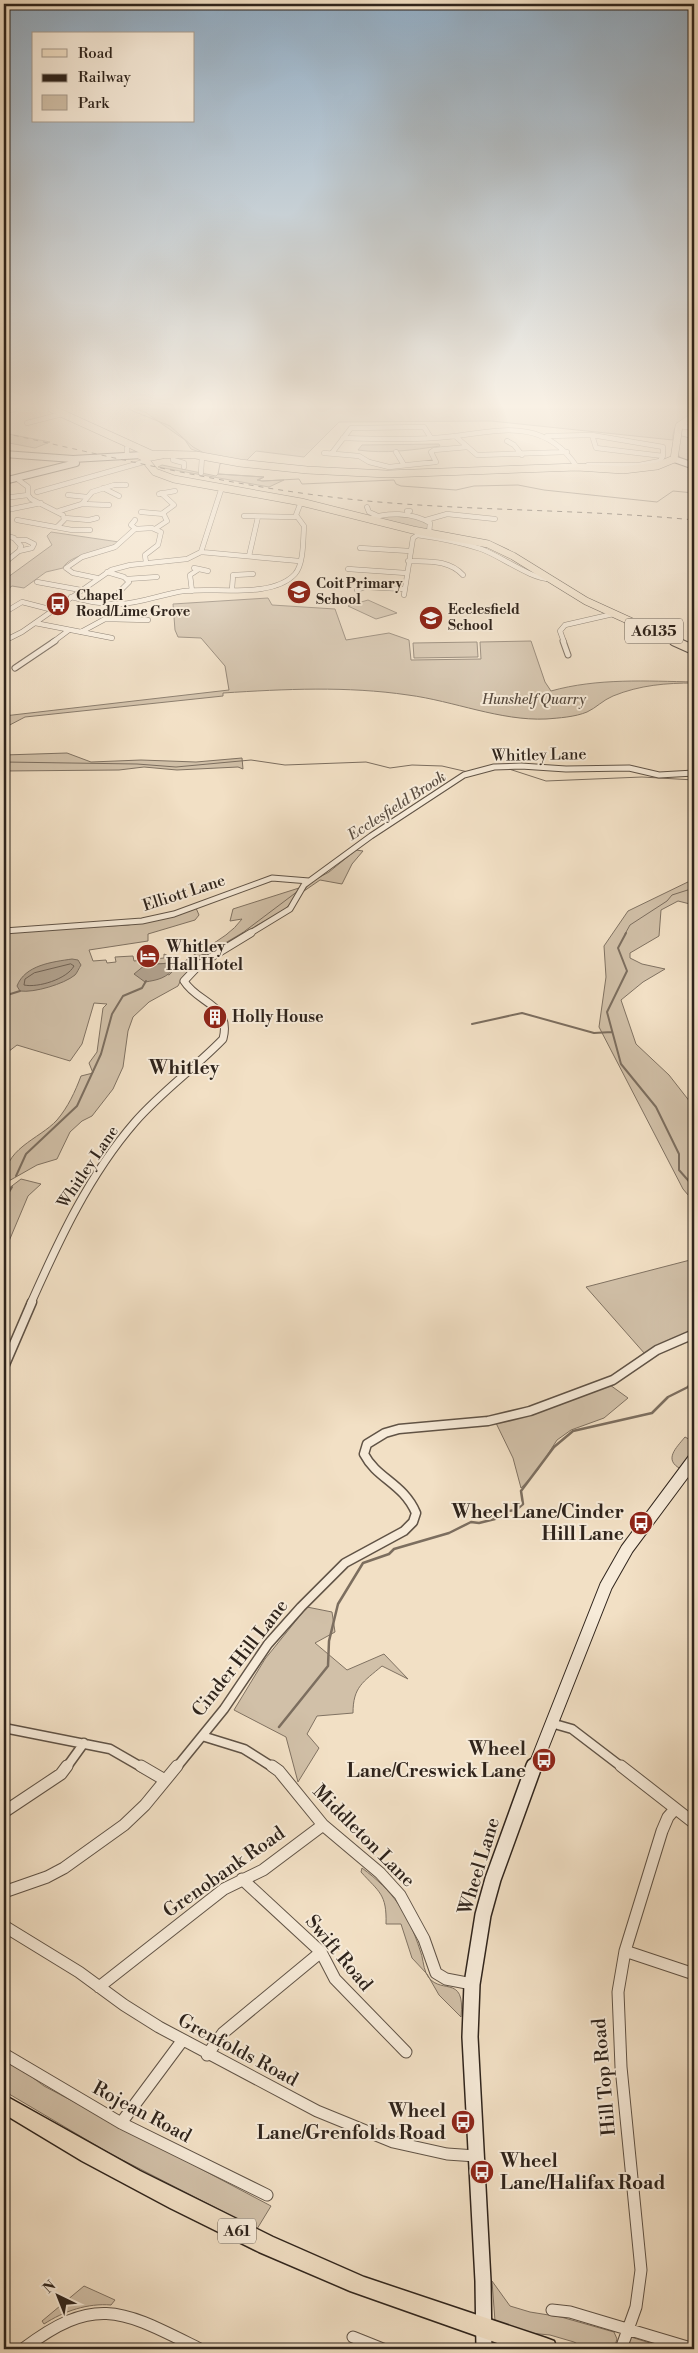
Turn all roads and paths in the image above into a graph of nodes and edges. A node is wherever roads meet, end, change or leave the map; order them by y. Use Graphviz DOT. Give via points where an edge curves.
graph roads {
  1 [pos="64,519"];
  2 [pos="75,519"];
  3 [pos="94,519"];
  4 [pos="166,519"];
  5 [pos="210,519"];
  6 [pos="258,519"];
  7 [pos="296,519"];
  8 [pos="371,519"];
  9 [pos="419,519"];
  10 [pos="431,519"];
  11 [pos="17,520"];
  12 [pos="135,520"];
  13 [pos="426,520"];
  14 [pos="58,527"];
  15 [pos="155,528"];
  16 [pos="136,529"];
  17 [pos="91,530"];
  18 [pos="423,533"];
  19 [pos="4,535"];
  20 [pos="16,540"];
  21 [pos="360,548"];
  22 [pos="19,551"];
  23 [pos="410,551"];
  24 [pos="201,552"];
  25 [pos="249,556"];
  26 [pos="299,561"];
  27 [pos="408,562"];
  28 [pos="4,563"];
  29 [pos="146,563"];
  30 [pos="348,569"];
  31 [pos="208,571"];
  32 [pos="107,572"];
  33 [pos="406,573"];
  34 [pos="253,574"];
  35 [pos="463,575"];
  36 [pos="157,577"];
  37 [pos="97,578"];
  38 [pos="127,579"];
  39 [pos="551,579"];
  40 [pos="33,587"];
  41 [pos="404,589"];
  42 [pos="81,590"];
  43 [pos="192,590"];
  44 [pos="232,590"];
  45 [pos="358,590"];
  46 [pos="119,592"];
  47 [pos="404,595"];
  48 [pos="71,597"];
  49 [pos="53,610"];
  50 [pos="6,611"];
  51 [pos="613,614"];
  52 [pos="91,618"];
  53 [pos="148,620"];
  54 [pos="98,621"];
  55 [pos="35,624"];
  56 [pos="69,630"];
  57 [pos="81,632"];
  58 [pos="112,638"];
  59 [pos="6,639"];
  60 [pos="694,650"];
  61 [pos="568,655"];
  62 [pos="15,668"];
  63 [pos="694,773"];
  64 [pos="310,881"];
  65 [pos="4,931"];
  66 [pos="694,1334"];
  67 [pos="4,1367"];
  68 [pos="694,1459"];
  69 [pos="550,1723"];
  70 [pos="4,1728"];
  71 [pos="202,1736"];
  72 [pos="84,1743"];
  73 [pos="165,1780"];
  74 [pos="675,1809"];
  75 [pos="4,1812"];
  76 [pos="694,1823"];
  77 [pos="323,1825"];
  78 [pos="242,1879"];
  79 [pos="4,1892"];
  80 [pos="4,1926"];
  81 [pos="321,1952"];
  82 [pos="625,1952"];
  83 [pos="694,1974"];
  84 [pos="472,1984"];
  85 [pos="99,1987"];
  86 [pos="182,2041"];
  87 [pos="406,2052"];
  88 [pos="4,2054"];
  89 [pos="207,2055"];
  90 [pos="4,2104"];
  91 [pos="121,2123"];
  92 [pos="476,2156"];
  93 [pos="266,2196"];
  94 [pos="552,2310"];
  95 [pos="628,2329"];
  96 [pos="353,2337"];
  97 [pos="484,2340"];
  98 [pos="23,2349"];
  99 [pos="200,2349"];
  100 [pos="383,2349"];
  101 [pos="546,2349"];
  102 [pos="621,2349"];
  103 [pos="694,2349"];
  1 -- 14 [label="street"];
  2 -- 3 [label="street"];
  4 -- 15 [label="street"];
  5 -- 24 [label="street"];
  6 -- 25 [label="street"];
  7 -- 26 [label="street" via="304,526"];
  8 -- 18 [label="main road, A6135"];
  9 -- 13 [label="street"];
  10 -- 13 [label="street"];
  11 -- 14 [label="street"];
  12 -- 16 [label="street" via="131,525"];
  13 -- 18 [label="street" via="430,523"];
  14 -- 17 [label="street"];
  15 -- 16 [label="street"];
  15 -- 29 [label="street" via="161,532 159,542 145,556"];
  16 -- 37 [label="street" via="116,547 78,559 66,568 73,573"];
  18 -- 23 [label="street" via="413,538"];
  18 -- 39 [label="street" via="478,546 538,578"];
  18 -- 39 [label="main road, A6135" via="495,547"];
  19 -- 20 [label="street"];
  20 -- 22 [label="street" via="21,546"];
  20 -- 22 [label="street" via="34,544 32,548"];
  21 -- 23 [label="street"];
  22 -- 28 [label="street"];
  23 -- 27 [label="street"];
  24 -- 25 [label="street"];
  24 -- 29 [label="street" via="187,559"];
  25 -- 26 [label="street"];
  26 -- 44 [label="street" via="298,571 287,580 264,587"];
  27 -- 33 [label="street"];
  27 -- 35 [label="street" via="447,564"];
  29 -- 32 [label="street" via="121,566"];
  30 -- 33 [label="street"];
  31 -- 43 [label="street" via="196,568 190,575"];
  32 -- 37 [label="street"];
  32 -- 38 [label="street"];
  33 -- 41 [label="street"];
  34 -- 44 [label="street" via="233,575"];
  36 -- 38 [label="street"];
  37 -- 42 [label="street"];
  38 -- 46 [label="street" via="129,584"];
  39 -- 51 [label="main road, A6135"];
  40 -- 42 [label="street" via="39,582"];
  41 -- 45 [label="street" via="364,586"];
  41 -- 47 [label="street"];
  42 -- 48 [label="street"];
  43 -- 44 [label="street"];
  43 -- 48 [label="street" via="112,604"];
  48 -- 49 [label="street"];
  49 -- 50 [label="street" via="19,601"];
  49 -- 55 [label="street"];
  51 -- 60 [label="main road, A6135"];
  51 -- 61 [label="street" via="565,625 560,631"];
  52 -- 54 [label="street"];
  53 -- 54 [label="street" via="120,617"];
  54 -- 57 [label="street"];
  55 -- 56 [label="street"];
  55 -- 59 [label="street"];
  56 -- 57 [label="street"];
  56 -- 62 [label="street"];
  57 -- 58 [label="street"];
  63 -- 64 [label="street, Whitley Lane" via="660,775 621,768 521,766 494,767 467,774 371,836"];
  64 -- 65 [label="street, Elliott Lane" via="272,878 174,914 142,921"];
  64 -- 67 [label="street, Whitley Lane" via="304,885 290,909 210,957 186,977 185,984 221,1012 223,1039 135,1123 96,1173 62,1231"];
  66 -- 71 [label="street, Cinder Hill Lane" via="657,1350 613,1380 555,1403 488,1421 385,1433 367,1444 364,1448 366,1458 404,1492 414,1507 415,1518 397,1536 363,1551 337,1569 274,1637"];
  68 -- 69 [label="street, Wheel Lane" via="627,1549 606,1586"];
  69 -- 74 [label="street" via="582,1736"];
  69 -- 84 [label="street, Wheel Lane" via="491,1885"];
  70 -- 72 [label="street"];
  71 -- 73 [label="street, Cinder Hill Lane"];
  71 -- 77 [label="street, Middleton Lane" via="244,1749 273,1766"];
  72 -- 73 [label="street" via="110,1749"];
  72 -- 75 [label="street" via="61,1774"];
  73 -- 79 [label="street, Cinder Hill Lane" via="135,1816 101,1844 47,1877"];
  74 -- 76 [label="street"];
  74 -- 82 [label="street, Hill Top Road" via="662,1831"];
  77 -- 78 [label="street, Grenobank Road" via="263,1870"];
  77 -- 84 [label="street, Middleton Lane" via="380,1873 400,1895 424,1939 436,1973 446,1980"];
  78 -- 81 [label="street, Swift Road"];
  78 -- 85 [label="street, Grenobank Road" via="214,1896"];
  80 -- 85 [label="street, Grenfolds Road"];
  81 -- 87 [label="street, Swift Road" via="335,1979"];
  81 -- 89 [label="street" via="223,2033"];
  82 -- 83 [label="street"];
  82 -- 95 [label="street, Hill Top Road" via="617,2006 641,2270 636,2307"];
  84 -- 92 [label="street, Wheel Lane" via="470,2038"];
  85 -- 86 [label="street, Grenfolds Road"];
  86 -- 89 [label="street, Grenfolds Road"];
  86 -- 91 [label="street"];
  88 -- 91 [label="street, Rojean Road"];
  89 -- 92 [label="street, Grenfolds Road" via="372,2136 424,2152"];
  90 -- 97 [label="highway, A61" via="70,2144 235,2230"];
  91 -- 93 [label="street, Rojean Road"];
  92 -- 97 [label="street, Wheel Lane"];
  94 -- 95 [label="street"];
  95 -- 102 [label="street, Hill Top Road"];
  95 -- 103 [label="street"];
  96 -- 100 [label="street"];
  97 -- 101 [label="highway, A61"];
  98 -- 99 [label="street" via="64,2321 104,2311 136,2318"];
}
